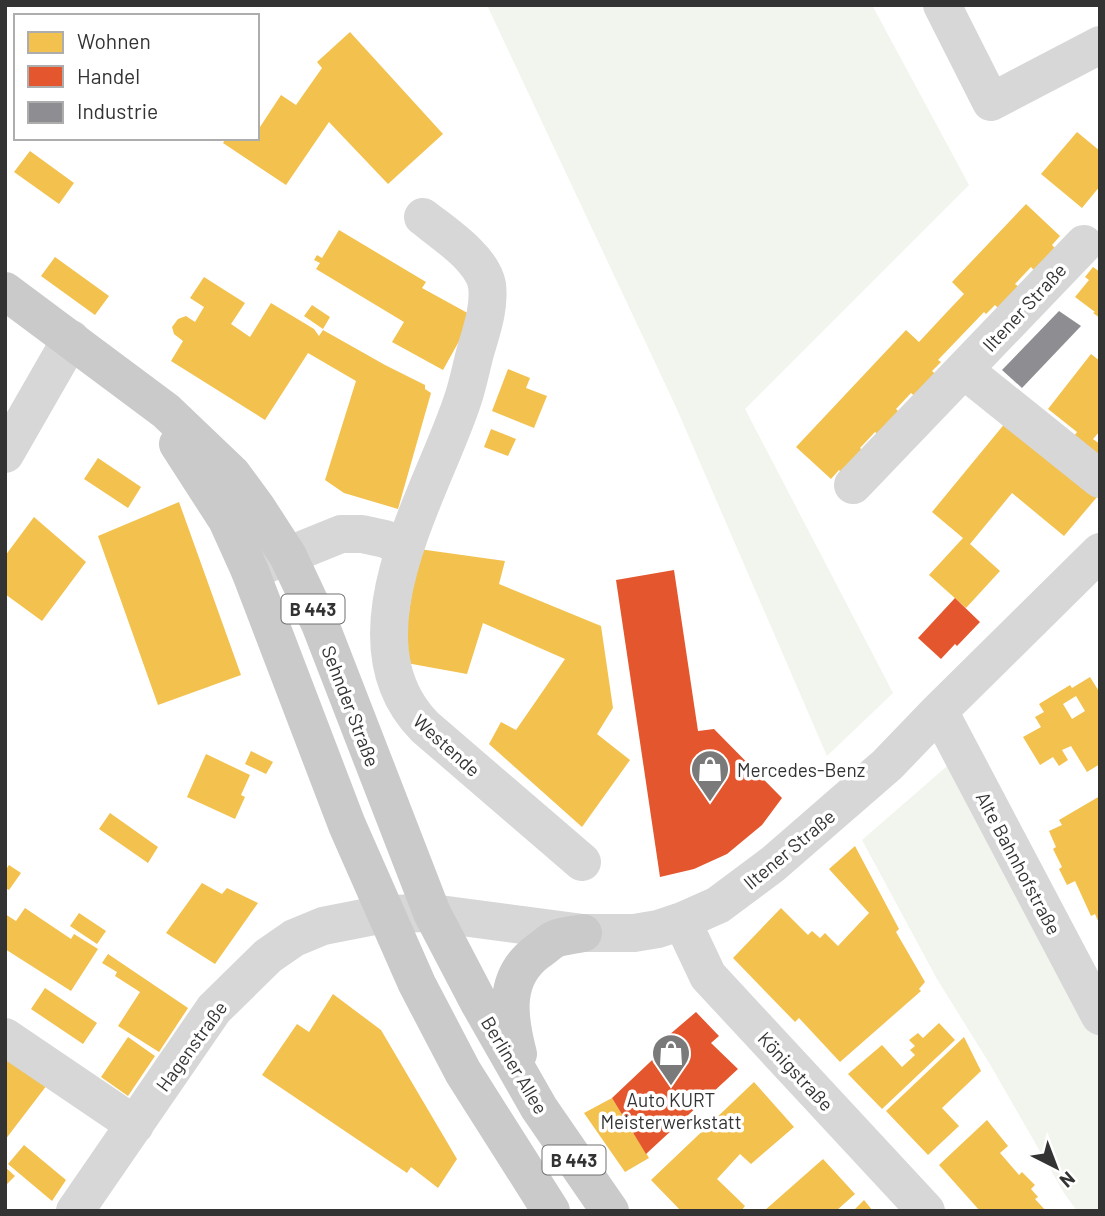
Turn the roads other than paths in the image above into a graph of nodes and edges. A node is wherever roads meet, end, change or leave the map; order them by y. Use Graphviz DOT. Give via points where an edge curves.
graph roads {
  1 [pos="942,5"];
  2 [pos="1100,45"];
  3 [pos="423,217"];
  4 [pos="1084,244"];
  5 [pos="5,291"];
  6 [pos="71,339"];
  7 [pos="104,364"];
  8 [pos="964,370"];
  9 [pos="5,454"];
  10 [pos="1100,479"];
  11 [pos="853,485"];
  12 [pos="404,547"];
  13 [pos="1100,552"];
  14 [pos="288,556"];
  15 [pos="250,570"];
  16 [pos="939,711"];
  17 [pos="582,862"];
  18 [pos="432,913"];
  19 [pos="384,914"];
  20 [pos="682,921"];
  21 [pos="583,933"];
  22 [pos="1100,1016"];
  23 [pos="5,1037"];
  24 [pos="539,1108"];
  25 [pos="135,1125"];
  26 [pos="75,1211"];
  27 [pos="551,1211"];
  28 [pos="610,1211"];
  29 [pos="926,1211"];
  1 -- 2 [label="street" via="991,102"];
  3 -- 12 [label="street, Westende" via="477,265 487,284 486,310 464,399"];
  4 -- 8 [label="street, Iltener Straße"];
  5 -- 6 [label="main road, Sehnder Straße / B 443"];
  6 -- 7 [label="main road, Sehnder Straße / B 443"];
  6 -- 9 [label="street"];
  7 -- 14 [label="main road, Sehnder Straße / B 443" via="166,411 232,474"];
  7 -- 15 [label="main road, Sehnder Straße / B 443" via="135,392 175,440 227,520"];
  8 -- 10 [label="street"];
  8 -- 11 [label="street, Iltener Straße"];
  12 -- 14 [label="street" via="362,534 341,534"];
  12 -- 17 [label="street, Westende" via="392,603 389,649 399,692 410,712"];
  13 -- 16 [label="street, Iltener Straße"];
  14 -- 15 [label="street"];
  14 -- 18 [label="main road, Sehnder Straße / B 443" via="320,624"];
  15 -- 19 [label="main road, Sehnder Straße / B 443"];
  16 -- 20 [label="street, Iltener Straße" via="887,765 763,872 718,905"];
  16 -- 22 [label="street, Alte Bahnhofstraße"];
  18 -- 19 [label="street, Iltener Straße"];
  18 -- 21 [label="street, Iltener Straße"];
  18 -- 24 [label="main road, Berliner Allee / B 443"];
  19 -- 25 [label="street, Hagenstraße" via="323,926 268,956 214,1009"];
  19 -- 27 [label="main road, B 443" via="463,1072"];
  20 -- 21 [label="street, Iltener Straße" via="634,933"];
  20 -- 29 [label="street, Königstraße" via="708,976"];
  21 -- 24 [label="main road" via="555,939 528,960 511,992 510,1024"];
  23 -- 25 [label="street"];
  24 -- 28 [label="main road, Berliner Allee / B 443"];
  25 -- 26 [label="street, Hagenstraße"];
}
